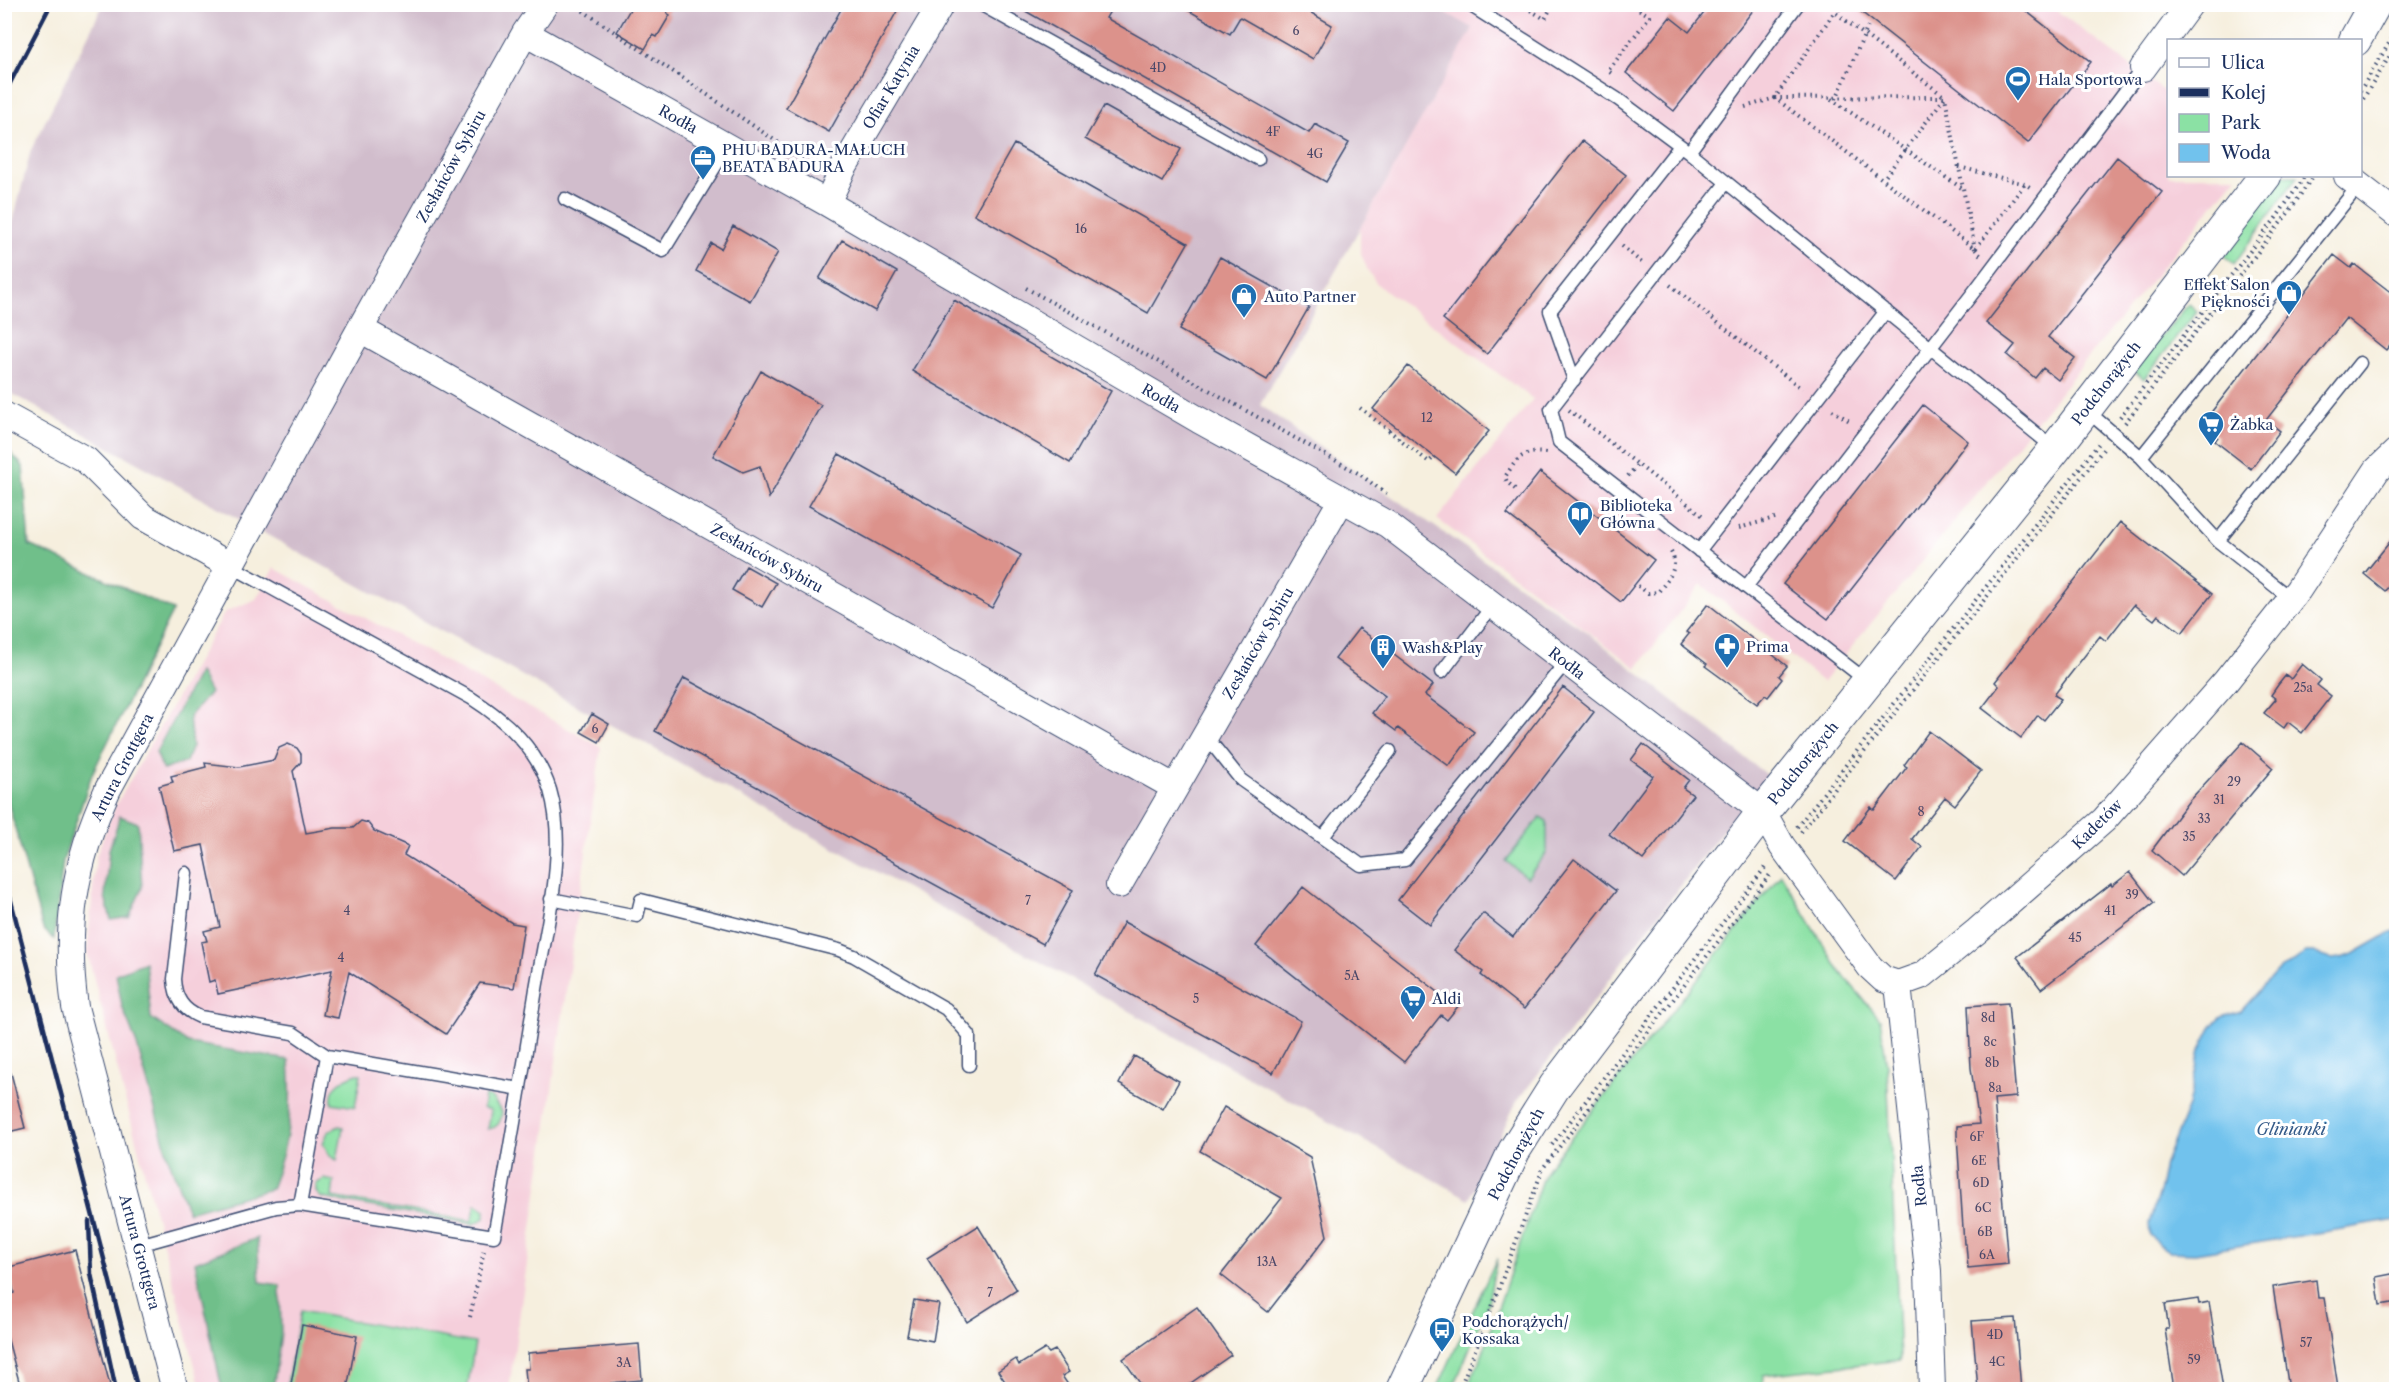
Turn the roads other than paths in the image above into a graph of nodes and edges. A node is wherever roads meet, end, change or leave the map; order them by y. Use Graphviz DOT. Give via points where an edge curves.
graph roads {
  1 [pos="545,4"];
  2 [pos="941,4"];
  3 [pos="980,4"];
  4 [pos="1468,4"];
  5 [pos="1798,4"];
  6 [pos="2190,4"];
  7 [pos="2375,4"];
  8 [pos="525,33"];
  9 [pos="2356,39"];
  10 [pos="2140,71"];
  11 [pos="727,147"];
  12 [pos="1684,149"];
  13 [pos="1258,159"];
  14 [pos="2264,177"];
  15 [pos="2353,180"];
  16 [pos="1726,183"];
  17 [pos="564,199"];
  18 [pos="826,203"];
  19 [pos="2397,214"];
  20 [pos="1886,311"];
  21 [pos="360,329"];
  22 [pos="1930,347"];
  23 [pos="2360,363"];
  24 [pos="1574,380"];
  25 [pos="2085,409"];
  26 [pos="4,415"];
  27 [pos="2055,449"];
  28 [pos="2397,452"];
  29 [pos="2141,457"];
  30 [pos="1342,499"];
  31 [pos="2218,541"];
  32 [pos="1699,551"];
  33 [pos="231,566"];
  34 [pos="1746,587"];
  35 [pos="2291,599"];
  36 [pos="1492,605"];
  37 [pos="1566,662"];
  38 [pos="1442,672"];
  39 [pos="1868,682"];
  40 [pos="1205,735"];
  41 [pos="1390,751"];
  42 [pos="1174,788"];
  43 [pos="1763,812"];
  44 [pos="1323,837"];
  45 [pos="186,873"];
  46 [pos="1119,885"];
  47 [pos="551,899"];
  48 [pos="1898,984"];
  49 [pos="327,1056"];
  50 [pos="969,1065"];
  51 [pos="520,1089"];
  52 [pos="300,1205"];
  53 [pos="139,1245"];
  54 [pos="175,1389"];
  55 [pos="1402,1389"];
  56 [pos="1932,1389"];
  1 -- 8 [label="street, Zesłańców Sybiru"];
  2 -- 18 [label="street, Ofiar Katynia"];
  3 -- 13 [label="lane"];
  4 -- 12 [label="lane" via="1619,100"];
  5 -- 12 [label="lane" via="1715,115"];
  6 -- 10 [label="street"];
  7 -- 9 [label="street"];
  8 -- 11 [label="street, Rodła"];
  8 -- 21 [label="street, Zesłańców Sybiru"];
  10 -- 22 [label="lane"];
  11 -- 17 [label="lane" via="663,251"];
  11 -- 18 [label="street, Rodła"];
  12 -- 16 [label="lane"];
  12 -- 24 [label="lane" via="1550,311"];
  14 -- 25 [label="street, Podchorążych"];
  15 -- 19 [label="street"];
  15 -- 29 [label="lane"];
  16 -- 20 [label="lane"];
  16 -- 24 [label="lane"];
  18 -- 30 [label="street, Rodła"];
  20 -- 22 [label="lane"];
  20 -- 32 [label="lane"];
  21 -- 33 [label="street, Zesłańców Sybiru"];
  21 -- 42 [label="street, Zesłańców Sybiru"];
  22 -- 27 [label="lane"];
  22 -- 34 [label="lane"];
  23 -- 31 [label="lane"];
  24 -- 32 [label="lane" via="1551,409 1559,442"];
  25 -- 27 [label="street, Podchorążych"];
  25 -- 29 [label="lane"];
  26 -- 33 [label="street" via="86,460 143,518"];
  27 -- 39 [label="street, Podchorążych"];
  28 -- 35 [label="street, Kadetów" via="2377,470"];
  29 -- 31 [label="lane"];
  30 -- 36 [label="street, Rodła" via="1388,524"];
  30 -- 40 [label="street, Zesłańców Sybiru"];
  31 -- 35 [label="lane"];
  32 -- 34 [label="lane"];
  33 -- 47 [label="lane" via="471,698 513,729 539,765 555,812 557,838"];
  33 -- 53 [label="street, Artura Grottgera" via="108,789 77,875 72,907 70,953 75,1007"];
  34 -- 39 [label="lane"];
  35 -- 48 [label="street, Kadetów" via="2226,681 2104,820 1923,975"];
  36 -- 37 [label="street, Rodła"];
  36 -- 38 [label="lane"];
  37 -- 43 [label="street, Rodła"];
  37 -- 44 [label="lane" via="1405,860 1361,865"];
  39 -- 43 [label="street, Podchorążych"];
  40 -- 42 [label="street, Zesłańców Sybiru"];
  40 -- 44 [label="lane" via="1241,780"];
  41 -- 44 [label="lane"];
  42 -- 46 [label="street, Zesłańców Sybiru"];
  43 -- 48 [label="street" via="1782,846 1870,968"];
  43 -- 55 [label="street, Podchorążych" via="1536,1113 1514,1151"];
  45 -- 49 [label="lane" via="174,979 180,1002 200,1017 293,1033"];
  47 -- 50 [label="lane" via="637,916 641,900 839,950 946,1009 969,1035"];
  47 -- 51 [label="lane"];
  48 -- 56 [label="street, Rodła" via="1928,1271"];
  49 -- 51 [label="lane"];
  49 -- 52 [label="lane"];
  51 -- 52 [label="lane" via="494,1236"];
  52 -- 53 [label="lane" via="276,1207"];
  53 -- 54 [label="street, Artura Grottgera"];
}
